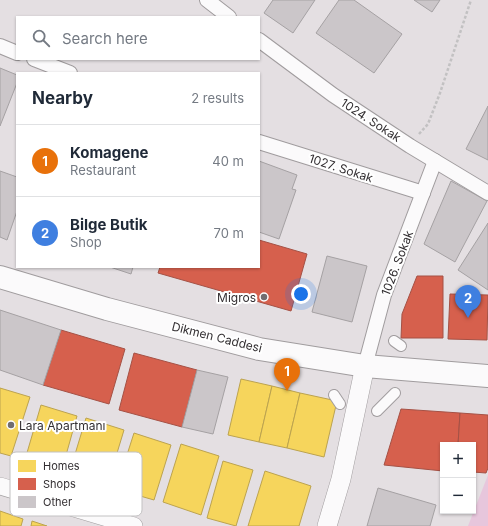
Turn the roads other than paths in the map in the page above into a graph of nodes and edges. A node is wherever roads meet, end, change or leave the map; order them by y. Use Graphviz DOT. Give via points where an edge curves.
graph roads {
  1 [pos="207,0"];
  2 [pos="227,16"];
  3 [pos="260,41"];
  4 [pos="0,46"];
  5 [pos="16,52"];
  6 [pos="37,60"];
  7 [pos="67,72"];
  8 [pos="260,142"];
  9 [pos="435,161"];
  10 [pos="423,193"];
  11 [pos="488,193"];
  12 [pos="0,277"];
  13 [pos="366,366"];
  14 [pos="488,376"];
  15 [pos="395,393"];
  16 [pos="334,395"];
  17 [pos="340,404"];
  18 [pos="377,411"];
  19 [pos="0,486"];
  20 [pos="10,489"];
  21 [pos="100,516"];
  22 [pos="134,526"];
  23 [pos="327,526"];
  1 -- 2 [label="street"];
  3 -- 9 [label="street, 1024. Sokak" via="333,95"];
  4 -- 5 [label="street"];
  6 -- 7 [label="street"];
  8 -- 10 [label="street, 1027. Sokak"];
  9 -- 10 [label="street, 1026. Sokak"];
  9 -- 11 [label="street, 1024. Sokak"];
  10 -- 13 [label="street, 1026. Sokak" via="384,295"];
  12 -- 13 [label="main road, Dikmen Caddesi" via="107,309 259,349"];
  13 -- 14 [label="main road, Dikmen Caddesi"];
  13 -- 23 [label="main road"];
  15 -- 18 [label="street"];
  16 -- 17 [label="street"];
  19 -- 20 [label="street"];
  21 -- 22 [label="street"];
}
